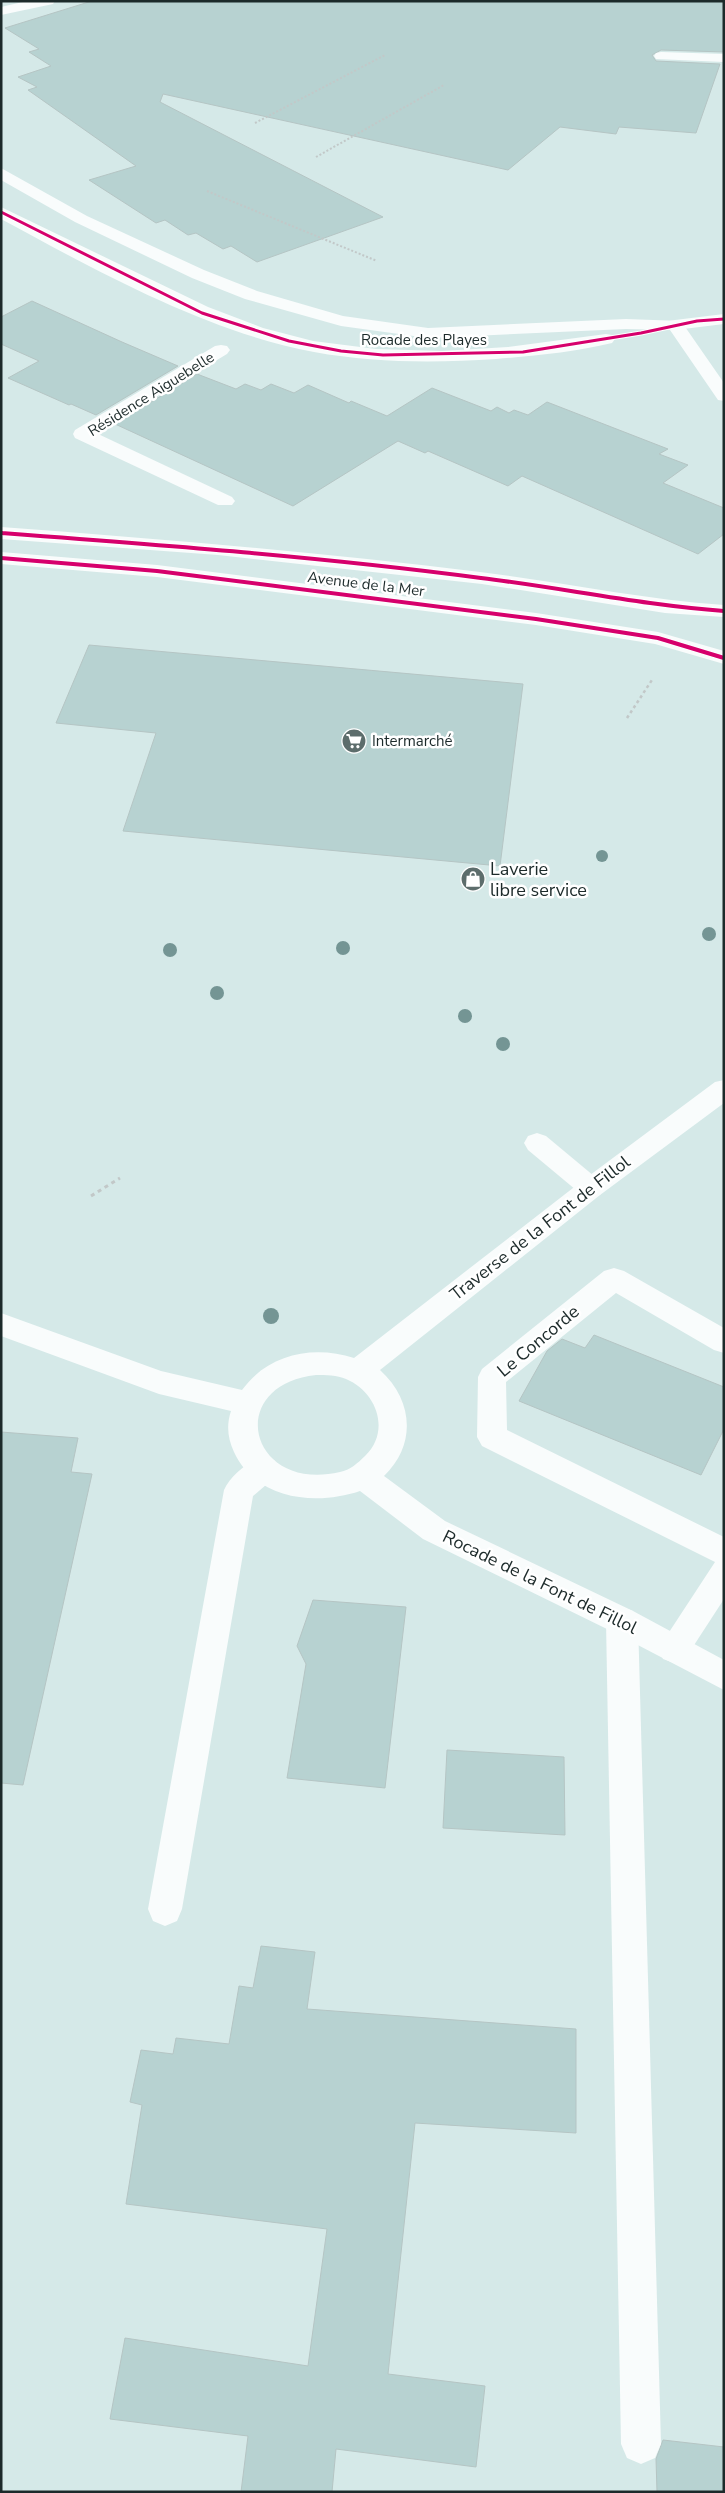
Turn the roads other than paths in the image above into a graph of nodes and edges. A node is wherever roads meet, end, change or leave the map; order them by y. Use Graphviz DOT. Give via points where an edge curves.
graph roads {
  1 [pos="48,1"];
  2 [pos="1,11"];
  3 [pos="661,56"];
  4 [pos="724,58"];
  5 [pos="1,174"];
  6 [pos="1,212"];
  7 [pos="724,319"];
  8 [pos="675,325"];
  9 [pos="221,350"];
  10 [pos="724,396"];
  11 [pos="225,501"];
  12 [pos="1,533"];
  13 [pos="1,558"];
  14 [pos="724,611"];
  15 [pos="724,658"];
  16 [pos="724,1089"];
  17 [pos="537,1143"];
  18 [pos="590,1188"];
  19 [pos="1,1324"];
  20 [pos="724,1342"];
  21 [pos="358,1371"];
  22 [pos="247,1403"];
  23 [pos="263,1469"];
  24 [pos="362,1476"];
  25 [pos="724,1552"];
  26 [pos="724,1572"];
  27 [pos="622,1621"];
  28 [pos="674,1649"];
  29 [pos="724,1676"];
  30 [pos="165,1909"];
  31 [pos="641,2444"];
  1 -- 2 [label="street"];
  3 -- 4 [label="street"];
  5 -- 8 [label="street, Rocade des Playes" via="81,219 198,274 252,295 340,321 428,333 617,324"];
  6 -- 8 [label="street, Rocade des Playes" via="202,313 281,339 341,351 403,355 523,352"];
  7 -- 8 [label="street, Rocade des Playes"];
  8 -- 10 [label="street"];
  9 -- 11 [label="street, Résidence Aiguebelle" via="82,434"];
  12 -- 14 [label="street, Avenue de la Mer" via="228,550 482,578 665,608"];
  13 -- 15 [label="street, Avenue de la Mer" via="157,571 536,619 658,638"];
  16 -- 18 [label="street, Traverse de la Font de Fillol"];
  17 -- 18 [label="street"];
  18 -- 21 [label="street, Traverse de la Font de Fillol"];
  19 -- 22 [label="street" via="159,1382"];
  20 -- 25 [label="street, Le Concorde" via="614,1278 492,1377 492,1437"];
  21 -- 22 [label="street" via="331,1364 295,1366 258,1387"];
  21 -- 24 [label="street" via="375,1382 388,1397 394,1413 395,1430 390,1448 382,1460"];
  22 -- 23 [label="street" via="243,1438"];
  23 -- 24 [label="street" via="282,1480 305,1487 329,1487"];
  23 -- 30 [label="street" via="239,1490"];
  24 -- 27 [label="street, Rocade de la Font de Fillol" via="434,1530"];
  26 -- 28 [label="street"];
  27 -- 28 [label="street, Rocade de la Font de Fillol"];
  27 -- 31 [label="street"];
  28 -- 29 [label="street, Rocade de la Font de Fillol"];
}
